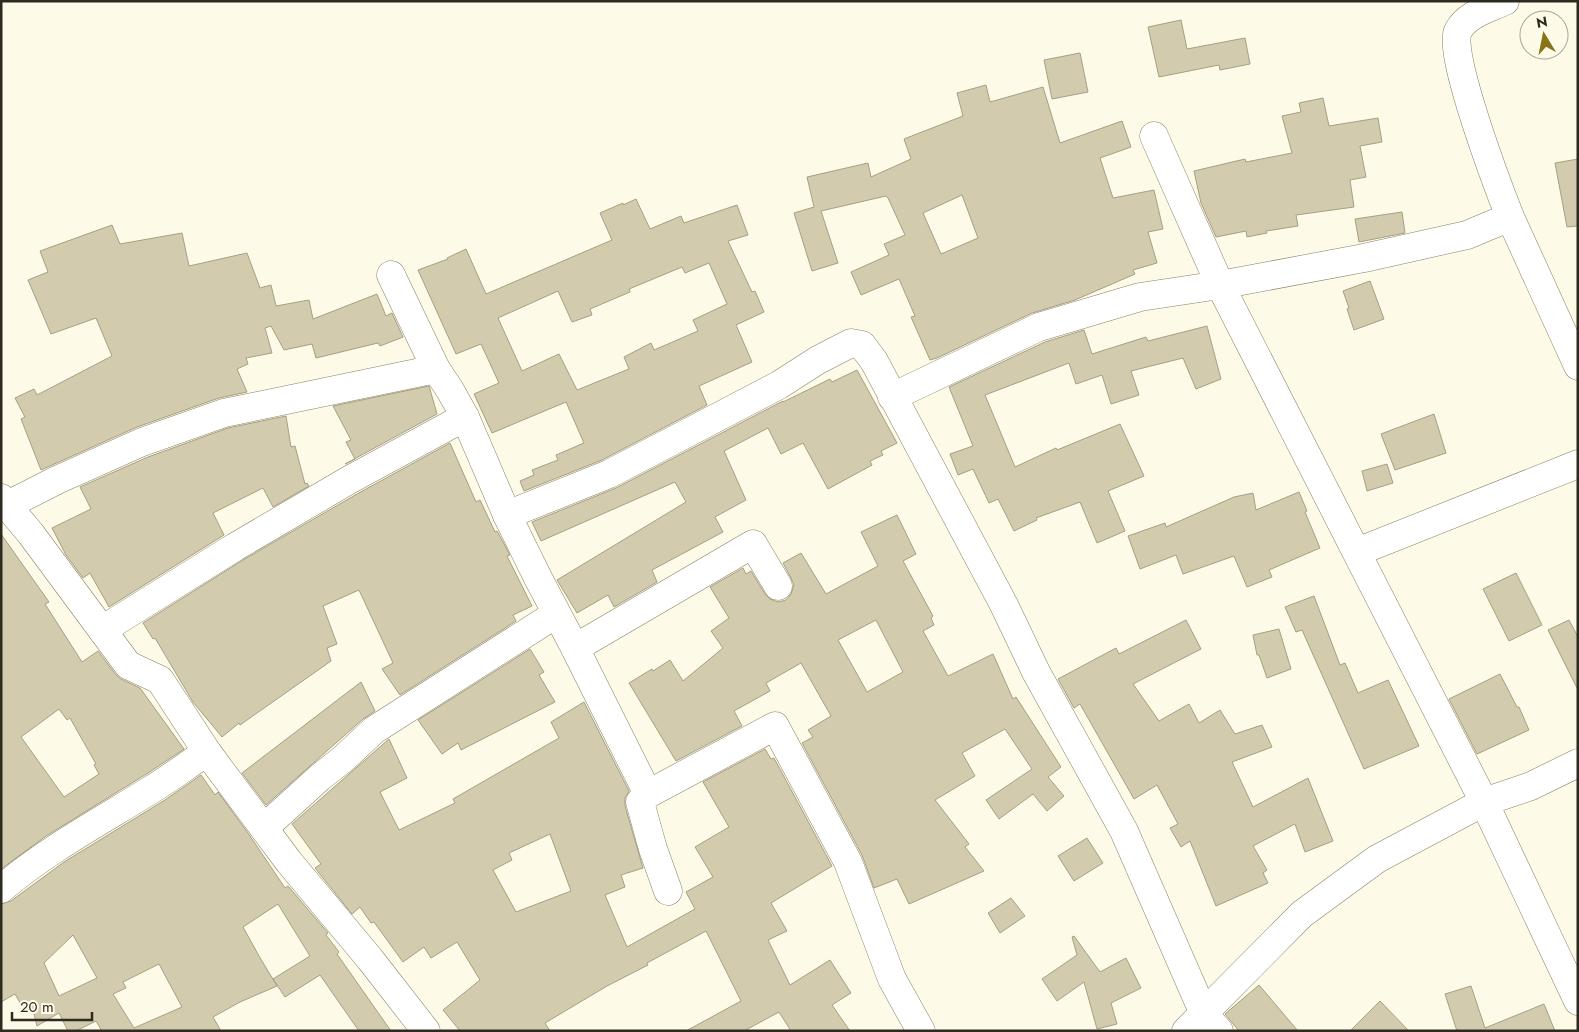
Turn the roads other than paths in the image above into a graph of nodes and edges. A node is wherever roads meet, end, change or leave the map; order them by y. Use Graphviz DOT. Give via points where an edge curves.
graph roads {
  1 [pos="1505,1"];
  2 [pos="1154,136"];
  3 [pos="1510,217"];
  4 [pos="391,275"];
  5 [pos="1220,285"];
  6 [pos="1578,366"];
  7 [pos="436,369"];
  8 [pos="892,397"];
  9 [pos="465,417"];
  10 [pos="1578,464"];
  11 [pos="5,502"];
  12 [pos="507,515"];
  13 [pos="1357,552"];
  14 [pos="778,586"];
  15 [pos="556,614"];
  16 [pos="102,630"];
  17 [pos="575,648"];
  18 [pos="207,752"];
  19 [pos="1578,763"];
  20 [pos="648,794"];
  21 [pos="1484,802"];
  22 [pos="264,828"];
  23 [pos="1,889"];
  24 [pos="668,890"];
  25 [pos="1578,1001"];
  26 [pos="1203,1025"];
  27 [pos="426,1031"];
  28 [pos="921,1031"];
  1 -- 3 [label="street" via="1469,18 1457,33 1457,52 1478,131"];
  2 -- 5 [label="street"];
  3 -- 5 [label="street" via="1467,235"];
  3 -- 6 [label="street"];
  4 -- 7 [label="street"];
  5 -- 8 [label="street" via="1140,298 1039,327"];
  5 -- 13 [label="street"];
  7 -- 9 [label="street"];
  7 -- 11 [label="street" via="224,413 142,442"];
  8 -- 12 [label="street" via="862,345 851,343 770,390 609,474"];
  8 -- 26 [label="street" via="1004,605 1036,672 1124,831"];
  9 -- 12 [label="street"];
  9 -- 16 [label="street" via="349,480"];
  10 -- 13 [label="street"];
  11 -- 16 [label="street"];
  12 -- 15 [label="street"];
  13 -- 21 [label="street"];
  14 -- 17 [label="street" via="753,544"];
  15 -- 17 [label="street"];
  15 -- 22 [label="street" via="374,730"];
  16 -- 18 [label="street" via="128,665 160,680"];
  17 -- 20 [label="street"];
  18 -- 22 [label="street"];
  18 -- 23 [label="street" via="38,860"];
  19 -- 21 [label="street" via="1531,786"];
  20 -- 24 [label="street" via="640,802"];
  20 -- 28 [label="street" via="775,726 848,862 892,978"];
  21 -- 25 [label="street"];
  21 -- 26 [label="street" via="1377,859 1302,914"];
  22 -- 27 [label="street"];
}
